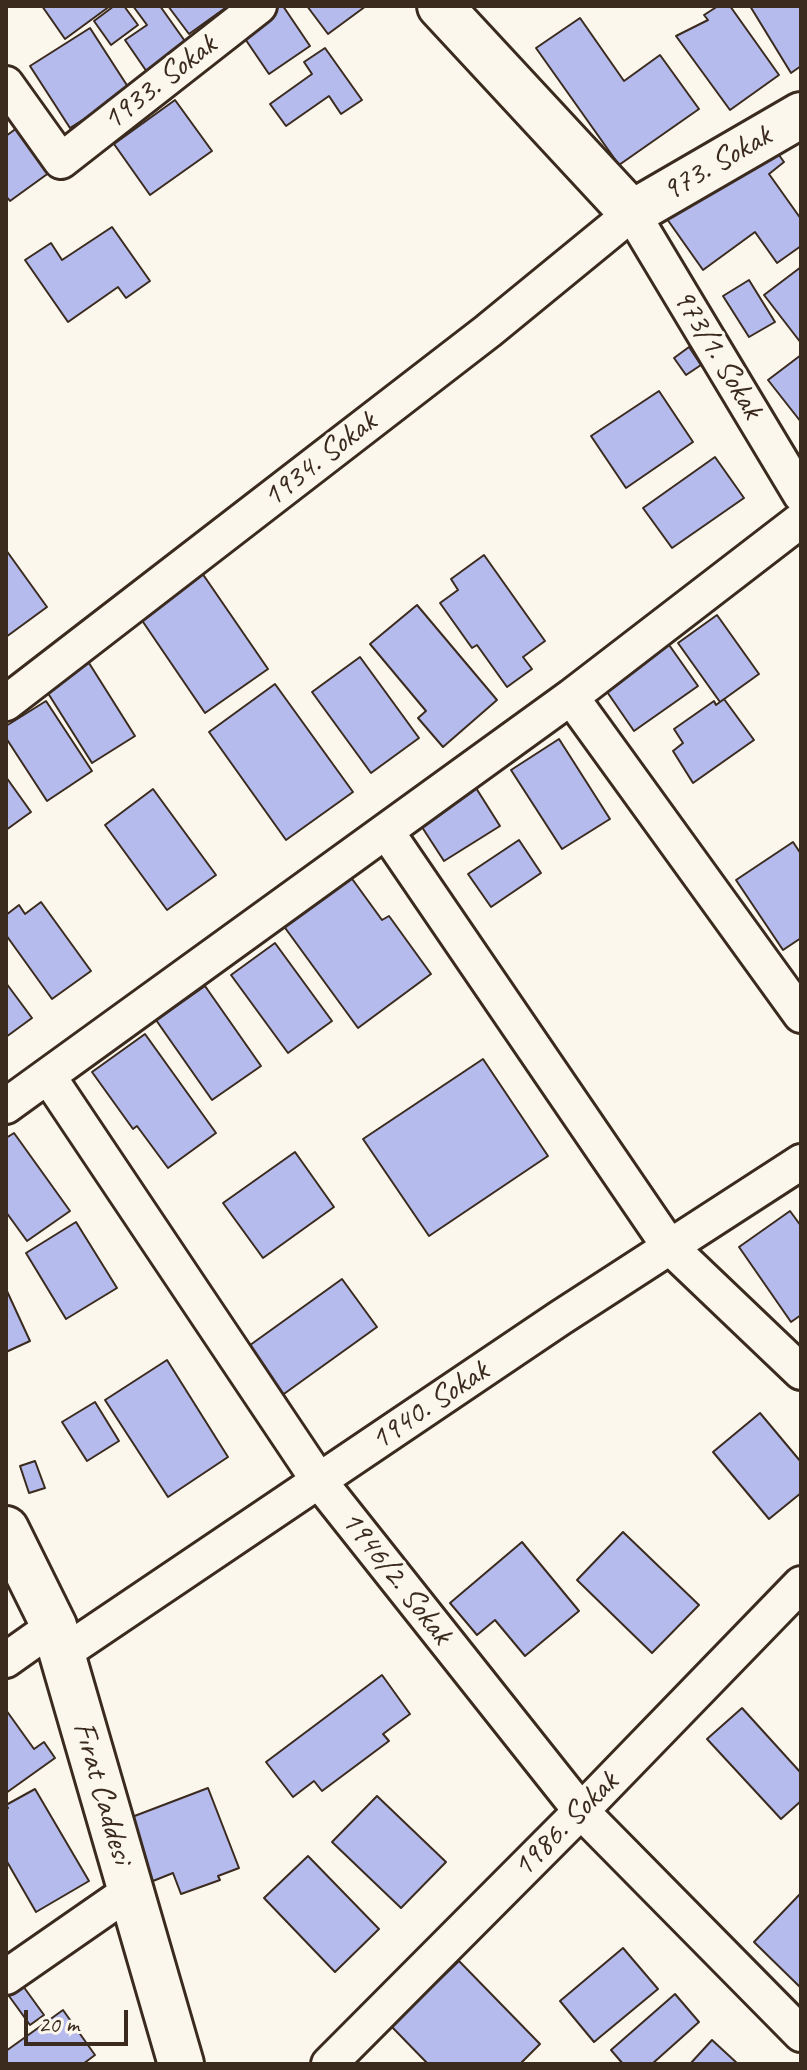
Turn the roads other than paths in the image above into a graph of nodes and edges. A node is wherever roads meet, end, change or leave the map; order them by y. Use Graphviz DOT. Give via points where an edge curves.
graph roads {
  1 [pos="259,6"];
  2 [pos="448,8"];
  3 [pos="10,98"];
  4 [pos="801,115"];
  5 [pos="632,213"];
  6 [pos="801,495"];
  7 [pos="801,520"];
  8 [pos="571,697"];
  9 [pos="6,703"];
  10 [pos="386,831"];
  11 [pos="801,1015"];
  12 [pos="48,1076"];
  13 [pos="6,1106"];
  14 [pos="801,1162"];
  15 [pos="669,1246"];
  16 [pos="801,1372"];
  17 [pos="319,1481"];
  18 [pos="6,1529"];
  19 [pos="801,1584"];
  20 [pos="58,1640"];
  21 [pos="6,1660"];
  22 [pos="581,1811"];
  23 [pos="130,1891"];
  24 [pos="6,1977"];
  25 [pos="801,2034"];
  26 [pos="181,2064"];
  27 [pos="329,2064"];
  1 -- 3 [label="street, 1933. Sokak" via="61,161"];
  2 -- 5 [label="street"];
  4 -- 5 [label="street, 973. Sokak"];
  5 -- 6 [label="street, 973/1. Sokak"];
  5 -- 9 [label="street, 1934. Sokak" via="488,331"];
  7 -- 8 [label="street"];
  8 -- 10 [label="street"];
  8 -- 11 [label="street"];
  10 -- 12 [label="street"];
  10 -- 15 [label="street"];
  12 -- 13 [label="street"];
  12 -- 17 [label="street, 1946/2. Sokak"];
  14 -- 15 [label="street, 1940. Sokak"];
  15 -- 16 [label="street"];
  15 -- 17 [label="street, 1940. Sokak"];
  17 -- 20 [label="street, 1940. Sokak"];
  17 -- 22 [label="street, 1946/2. Sokak"];
  18 -- 20 [label="street, Fırat Caddesi"];
  19 -- 22 [label="street, 1986. Sokak"];
  20 -- 21 [label="street, 1940. Sokak"];
  20 -- 23 [label="street, Fırat Caddesi"];
  22 -- 25 [label="street, 1946/2. Sokak"];
  22 -- 27 [label="street, 1986. Sokak"];
  23 -- 24 [label="street"];
  23 -- 26 [label="street, Fırat Caddesi"];
}
